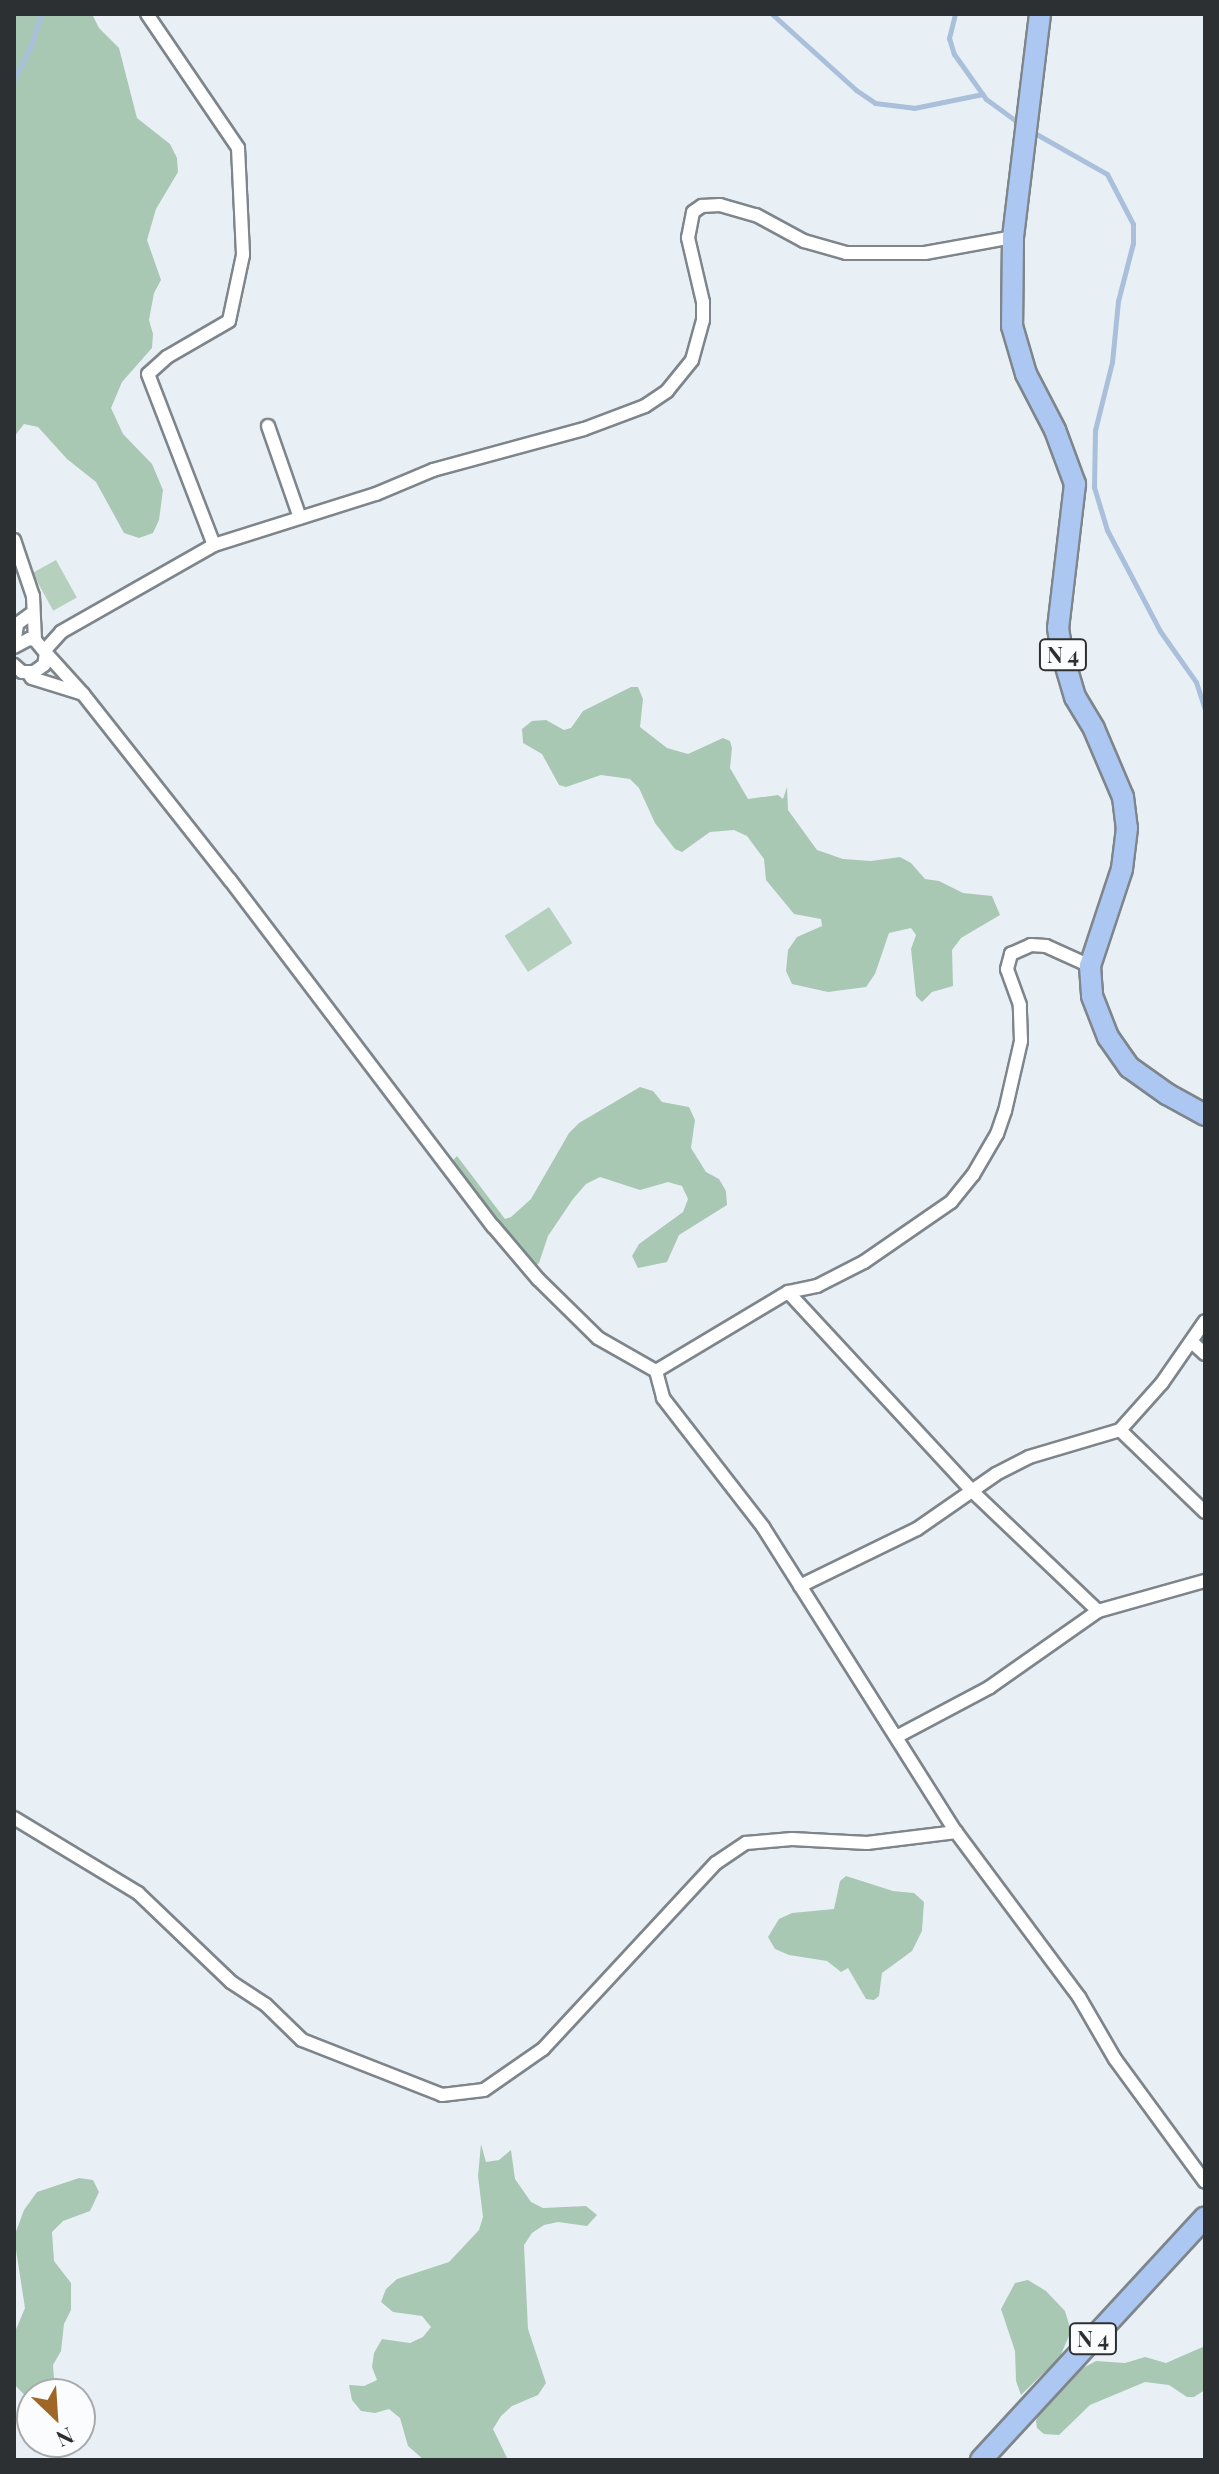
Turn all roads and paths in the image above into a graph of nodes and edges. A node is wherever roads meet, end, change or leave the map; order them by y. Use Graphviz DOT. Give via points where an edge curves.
graph roads {
  1 [pos="147,14"];
  2 [pos="1040,14"];
  3 [pos="1013,237"];
  4 [pos="268,426"];
  5 [pos="300,518"];
  6 [pos="14,540"];
  7 [pos="214,545"];
  8 [pos="32,613"];
  9 [pos="35,640"];
  10 [pos="14,645"];
  11 [pos="45,652"];
  12 [pos="18,670"];
  13 [pos="83,694"];
  14 [pos="1090,966"];
  15 [pos="1205,1115"];
  16 [pos="788,1292"];
  17 [pos="1205,1321"];
  18 [pos="1193,1343"];
  19 [pos="1205,1354"];
  20 [pos="656,1371"];
  21 [pos="1120,1430"];
  22 [pos="972,1491"];
  23 [pos="1205,1512"];
  24 [pos="1205,1581"];
  25 [pos="800,1586"];
  26 [pos="1098,1611"];
  27 [pos="898,1736"];
  28 [pos="14,1818"];
  29 [pos="956,1832"];
  30 [pos="1205,2182"];
  31 [pos="1205,2217"];
  32 [pos="981,2460"];
  1 -- 7 [label="street" via="238,148 243,255 229,321 148,374"];
  2 -- 3 [label="main road, N 4"];
  3 -- 5 [label="street" via="925,253 846,253 804,241 756,215 702,206 693,212 688,238 703,320 692,360 667,391 645,406 584,429 433,470"];
  3 -- 14 [label="main road, N 4" via="1012,326 1026,374 1075,484 1058,628 1062,653 1075,697 1123,797 1127,828 1122,869"];
  4 -- 5 [label="street"];
  5 -- 7 [label="street"];
  6 -- 8 [label="street" via="33,596"];
  7 -- 11 [label="street" via="61,632"];
  8 -- 9 [label="street"];
  8 -- 10 [label="street" via="17,624"];
  9 -- 10 [label="street"];
  9 -- 11 [label="street"];
  11 -- 12 [label="street" via="40,670"];
  11 -- 13 [label="street"];
  12 -- 13 [label="street"];
  13 -- 20 [label="street" via="493,1226 598,1338"];
  14 -- 15 [label="main road, N 4" via="1092,996 1108,1037 1129,1067"];
  14 -- 16 [label="street" via="1046,946 1031,945 1011,954 1007,969 1020,1005 1019,1049 1001,1122 973,1175 951,1202 864,1262 817,1286"];
  16 -- 20 [label="street"];
  16 -- 22 [label="street"];
  17 -- 18 [label="street"];
  18 -- 19 [label="street"];
  18 -- 21 [label="street"];
  20 -- 25 [label="street" via="663,1398 736,1489"];
  21 -- 22 [label="street" via="1029,1457"];
  21 -- 23 [label="street"];
  22 -- 25 [label="street" via="917,1529"];
  22 -- 26 [label="street"];
  24 -- 26 [label="street"];
  25 -- 27 [label="street"];
  26 -- 27 [label="street" via="990,1687"];
  27 -- 29 [label="street"];
  28 -- 29 [label="street" via="138,1893 231,1982 266,2005 302,2040 442,2095 484,2090 543,2049 716,1863 746,1843 867,1843"];
  29 -- 30 [label="street" via="1079,1997 1115,2059"];
  31 -- 32 [label="main road, N 4"];
}
